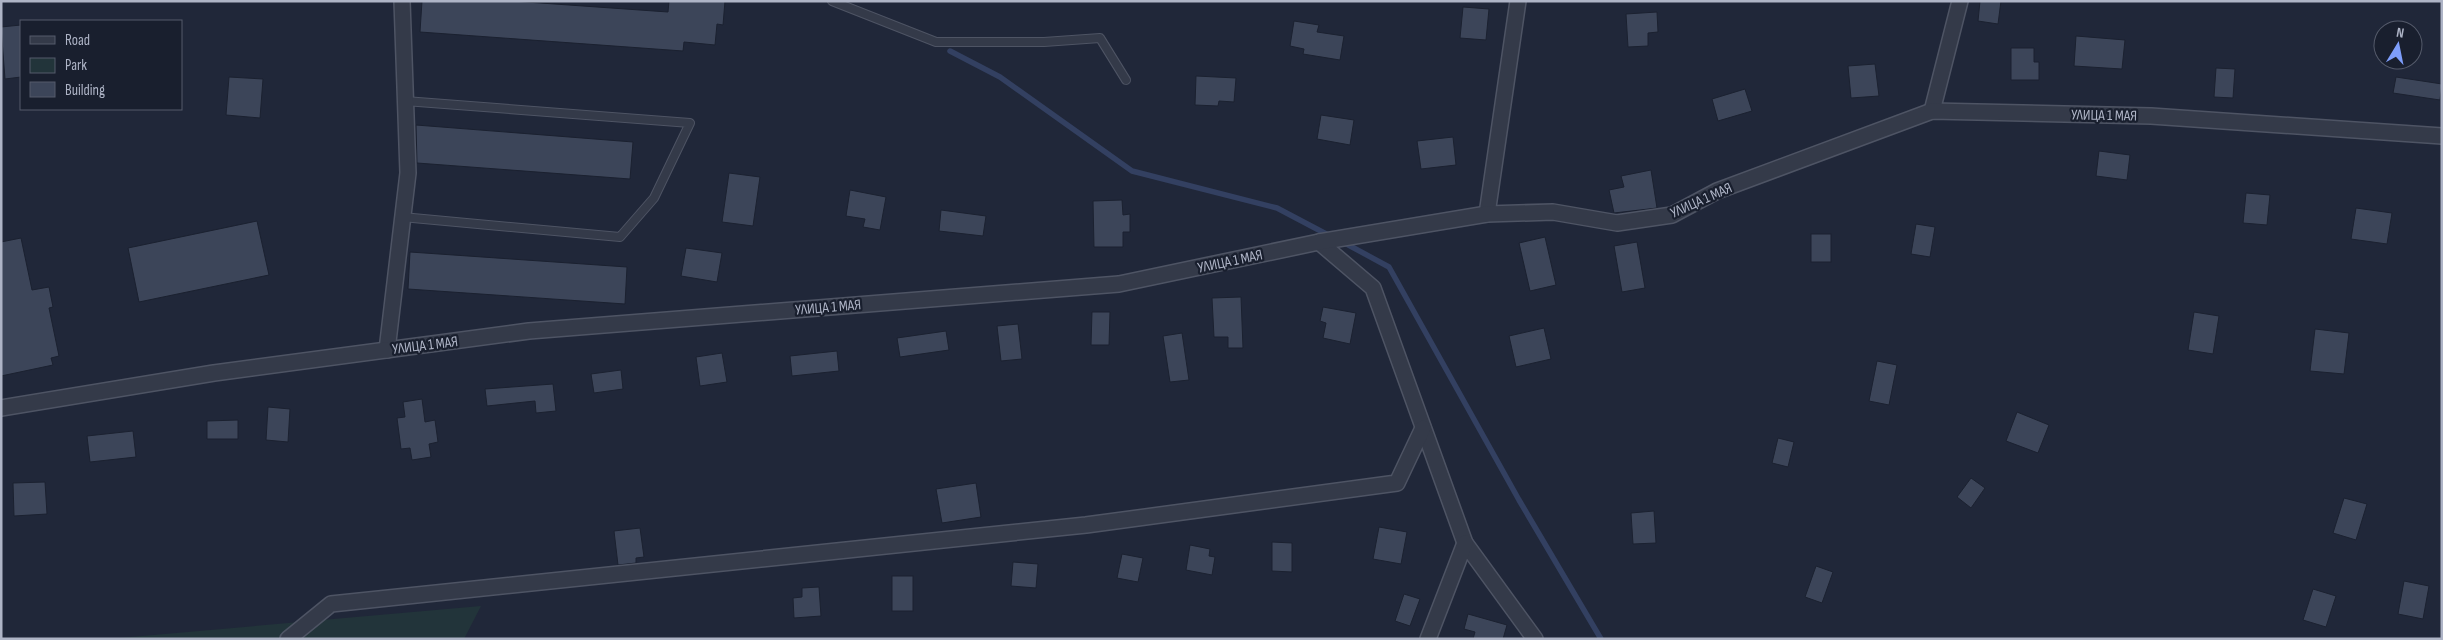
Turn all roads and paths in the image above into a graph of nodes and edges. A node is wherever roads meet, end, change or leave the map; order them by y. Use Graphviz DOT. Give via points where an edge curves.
graph roads {
  1 [pos="402,1"];
  2 [pos="832,1"];
  3 [pos="1518,1"];
  4 [pos="1960,1"];
  5 [pos="1126,80"];
  6 [pos="405,101"];
  7 [pos="1932,111"];
  8 [pos="2442,136"];
  9 [pos="1487,214"];
  10 [pos="402,217"];
  11 [pos="1319,242"];
  12 [pos="387,350"];
  13 [pos="1,408"];
  14 [pos="1423,428"];
  15 [pos="1465,543"];
  16 [pos="288,639"];
  17 [pos="1428,639"];
  18 [pos="1535,639"];
  1 -- 6 [label="street"];
  2 -- 5 [label="lane" via="936,42 1044,42 1100,38"];
  3 -- 9 [label="street"];
  4 -- 7 [label="street"];
  6 -- 10 [label="street" via="408,173"];
  6 -- 10 [label="lane" via="690,122 654,198 620,237"];
  7 -- 8 [label="street, УЛИЦА 1 МАЯ" via="2151,116"];
  7 -- 9 [label="street, УЛИЦА 1 МАЯ" via="1718,191 1672,215 1617,223 1553,212"];
  9 -- 11 [label="street, УЛИЦА 1 МАЯ"];
  10 -- 12 [label="street"];
  11 -- 12 [label="street, УЛИЦА 1 МАЯ" via="1120,284 529,331"];
  11 -- 14 [label="street" via="1373,288"];
  12 -- 13 [label="street, УЛИЦА 1 МАЯ" via="214,373"];
  14 -- 15 [label="street"];
  14 -- 16 [label="street" via="1397,483 1086,525 331,604"];
  15 -- 17 [label="street"];
  15 -- 18 [label="street"];
}
